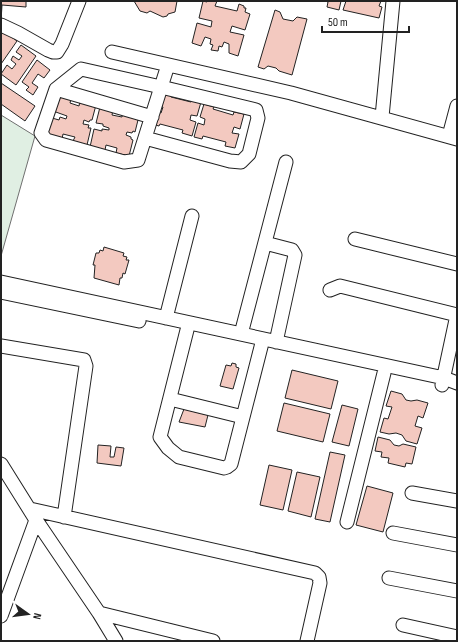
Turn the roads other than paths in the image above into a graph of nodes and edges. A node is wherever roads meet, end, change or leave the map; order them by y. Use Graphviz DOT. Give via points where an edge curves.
graph roads {
  1 [pos="79,1"];
  2 [pos="393,1"];
  3 [pos="1,25"];
  4 [pos="112,52"];
  5 [pos="168,65"];
  6 [pos="162,87"];
  7 [pos="56,89"];
  8 [pos="457,106"];
  9 [pos="152,117"];
  10 [pos="382,117"];
  11 [pos="453,137"];
  12 [pos="145,138"];
  13 [pos="286,162"];
  14 [pos="192,216"];
  15 [pos="355,239"];
  16 [pos="265,243"];
  17 [pos="457,264"];
  18 [pos="1,282"];
  19 [pos="330,290"];
  20 [pos="1,292"];
  21 [pos="457,315"];
  22 [pos="166,318"];
  23 [pos="187,330"];
  24 [pos="455,331"];
  25 [pos="241,334"];
  26 [pos="276,342"];
  27 [pos="262,343"];
  28 [pos="1,346"];
  29 [pos="384,373"];
  30 [pos="443,382"];
  31 [pos="457,383"];
  32 [pos="457,391"];
  33 [pos="170,399"];
  34 [pos="243,417"];
  35 [pos="2,471"];
  36 [pos="412,493"];
  37 [pos="457,501"];
  38 [pos="33,515"];
  39 [pos="64,517"];
  40 [pos="347,522"];
  41 [pos="394,534"];
  42 [pos="457,545"];
  43 [pos="389,578"];
  44 [pos="457,591"];
  45 [pos="99,613"];
  46 [pos="1,616"];
  47 [pos="403,625"];
  48 [pos="457,637"];
  49 [pos="116,641"];
  50 [pos="213,641"];
  51 [pos="307,641"];
  1 -- 3 [label="street" via="57,52 48,50"];
  2 -- 10 [label="street"];
  4 -- 5 [label="street"];
  5 -- 6 [label="street"];
  5 -- 10 [label="street"];
  6 -- 7 [label="street" via="81,69"];
  6 -- 9 [label="street"];
  6 -- 12 [label="street" via="256,110 258,118 249,154 241,162 230,161"];
  7 -- 9 [label="street"];
  7 -- 12 [label="street" via="41,132 46,140 124,162 138,160"];
  8 -- 11 [label="street"];
  9 -- 12 [label="street"];
  10 -- 11 [label="street"];
  13 -- 16 [label="street"];
  14 -- 22 [label="street"];
  15 -- 17 [label="street"];
  16 -- 25 [label="street"];
  16 -- 26 [label="street" via="292,250 295,255"];
  18 -- 22 [label="street"];
  19 -- 21 [label="street" via="340,286"];
  20 -- 23 [label="street"];
  21 -- 24 [label="street"];
  22 -- 25 [label="street"];
  23 -- 27 [label="street"];
  23 -- 33 [label="street"];
  24 -- 30 [label="street"];
  25 -- 27 [label="street"];
  26 -- 27 [label="street"];
  26 -- 30 [label="street"];
  27 -- 29 [label="street"];
  27 -- 34 [label="street"];
  28 -- 39 [label="street" via="84,360 86,366"];
  29 -- 30 [label="street"];
  29 -- 40 [label="street"];
  30 -- 31 [label="street"];
  30 -- 32 [label="street"];
  33 -- 34 [label="street"];
  33 -- 34 [label="street" via="160,437 168,448 179,456 224,468 230,464"];
  35 -- 38 [label="street"];
  36 -- 37 [label="street"];
  38 -- 39 [label="street"];
  38 -- 45 [label="street"];
  38 -- 46 [label="street"];
  39 -- 51 [label="street" via="315,573 320,582"];
  41 -- 42 [label="street"];
  43 -- 44 [label="street"];
  45 -- 49 [label="street"];
  45 -- 50 [label="street"];
  47 -- 48 [label="street"];
}
